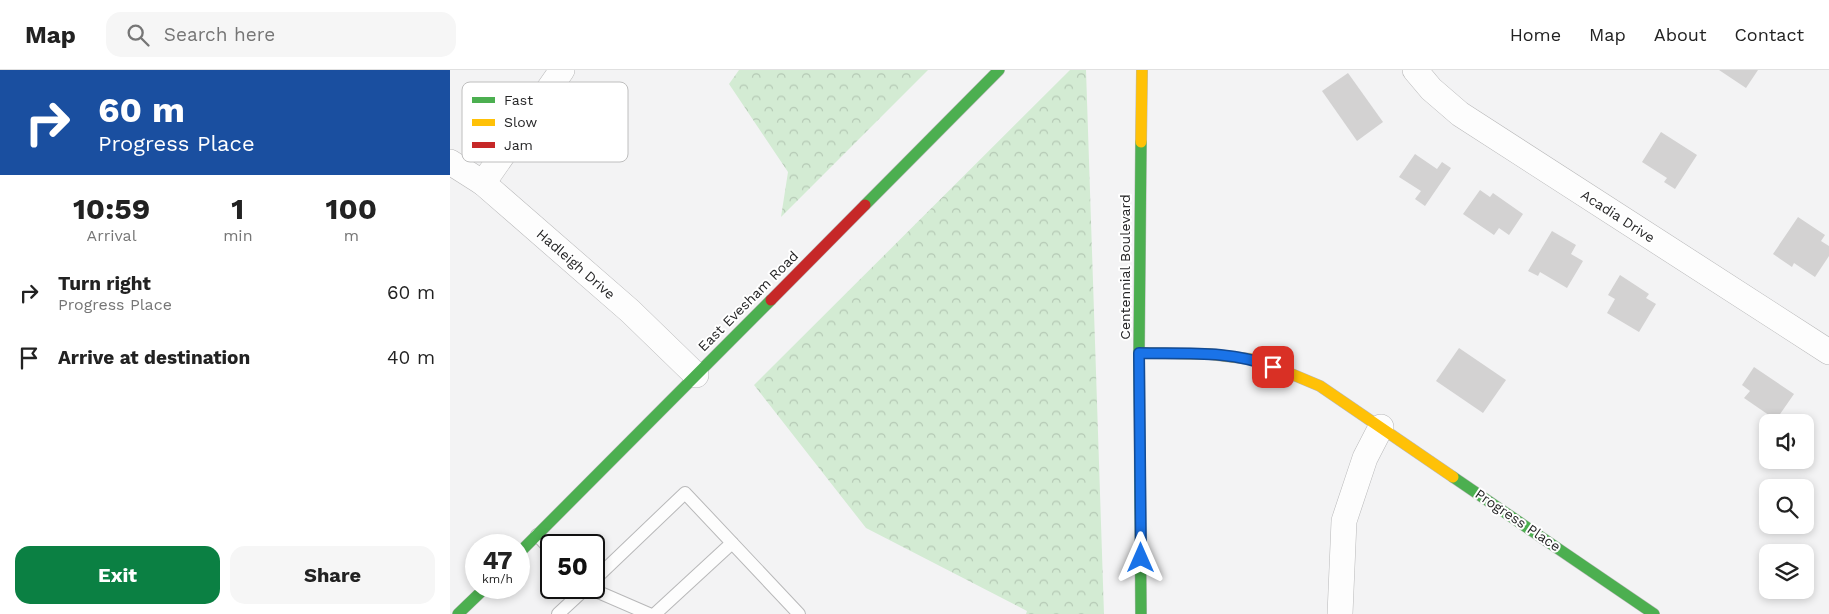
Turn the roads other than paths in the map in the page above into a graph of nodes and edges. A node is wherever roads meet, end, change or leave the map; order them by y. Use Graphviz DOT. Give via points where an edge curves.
graph roads {
  1 [pos="562,70"];
  2 [pos="998,70"];
  3 [pos="1142,70"];
  4 [pos="1415,70"];
  5 [pos="554,82"];
  6 [pos="450,162"];
  7 [pos="498,162"];
  8 [pos="483,183"];
  9 [pos="1829,352"];
  10 [pos="1139,353"];
  11 [pos="696,375"];
  12 [pos="1382,427"];
  13 [pos="537,535"];
  14 [pos="540,538"];
  15 [pos="530,542"];
  16 [pos="732,543"];
  17 [pos="605,569"];
  18 [pos="605,596"];
  19 [pos="473,599"];
  20 [pos="575,599"];
  21 [pos="458,614"];
  22 [pos="558,614"];
  23 [pos="649,614"];
  24 [pos="655,614"];
  25 [pos="799,614"];
  26 [pos="1141,614"];
  27 [pos="1340,614"];
  28 [pos="1654,614"];
  1 -- 5 [label="street"];
  2 -- 11 [label="main road, East Evesham Road"];
  3 -- 10 [label="main road, Centennial Boulevard"];
  4 -- 9 [label="street, Acadia Drive" via="1460,114"];
  6 -- 8 [label="street, Hadleigh Drive"];
  7 -- 8 [label="street"];
  8 -- 11 [label="street, Hadleigh Drive" via="630,311"];
  10 -- 12 [label="main road, Progress Place" via="1209,354 1258,360 1320,386"];
  10 -- 26 [label="main road, Centennial Boulevard"];
  11 -- 13 [label="main road, East Evesham Road"];
  12 -- 27 [label="street" via="1365,458 1344,521"];
  12 -- 28 [label="main road, Progress Place"];
  13 -- 14 [label="lane"];
  13 -- 15 [label="main road, East Evesham Road"];
  16 -- 17 [label="lane" via="685,493"];
  16 -- 24 [label="lane"];
  16 -- 25 [label="lane"];
  18 -- 23 [label="lane"];
  19 -- 21 [label="main road"];
  20 -- 22 [label="lane"];
}
